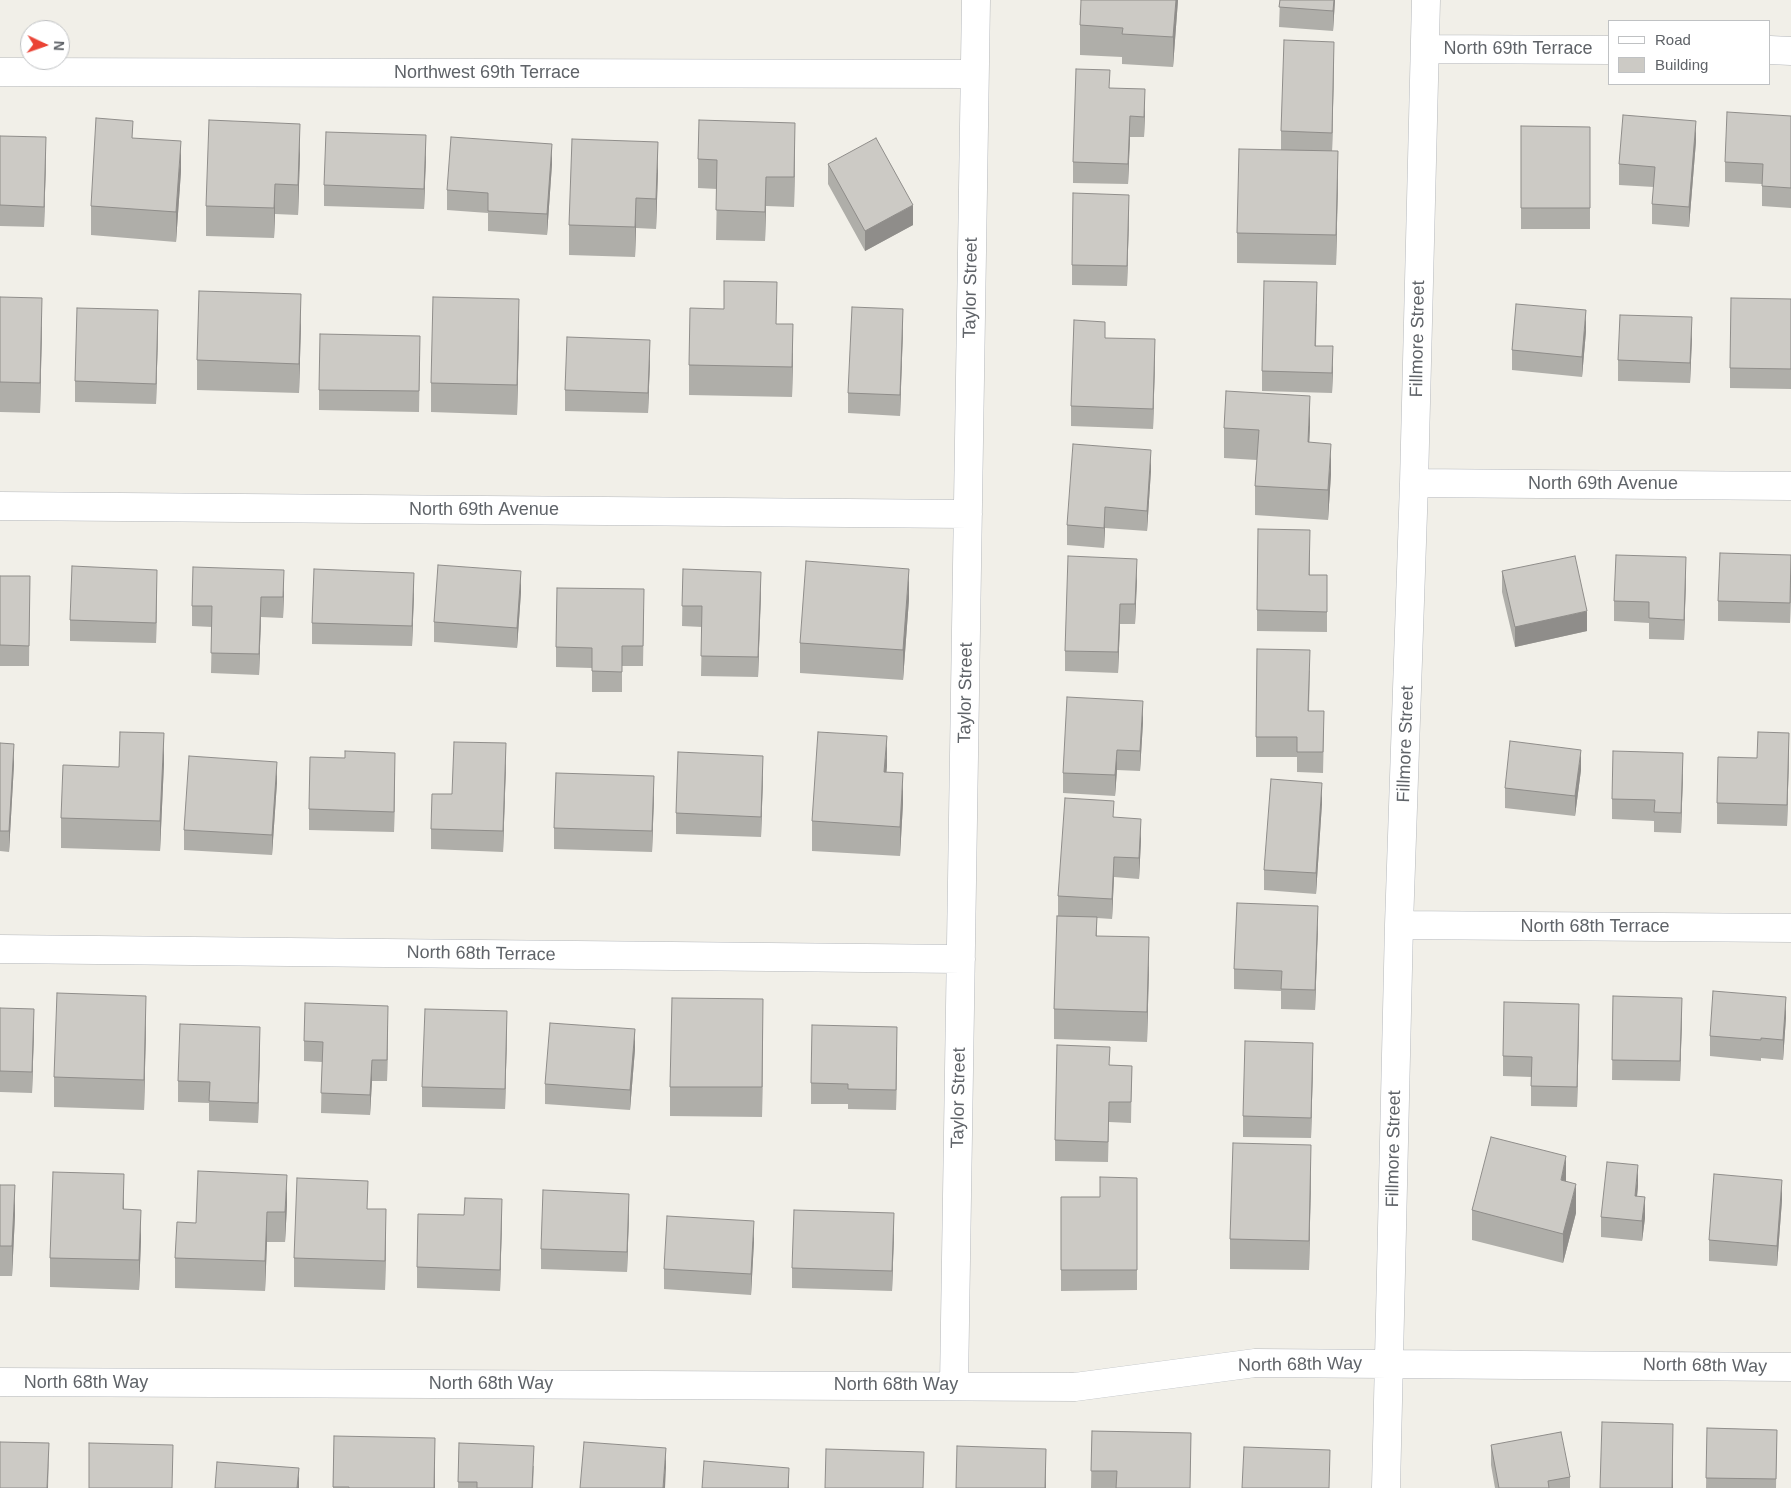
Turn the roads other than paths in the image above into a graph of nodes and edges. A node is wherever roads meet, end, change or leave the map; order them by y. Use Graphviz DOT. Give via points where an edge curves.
graph roads {
  1 [pos="976,0"];
  2 [pos="1426,0"];
  3 [pos="1426,49"];
  4 [pos="1608,50"];
  5 [pos="1771,50"];
  6 [pos="1791,51"];
  7 [pos="0,72"];
  8 [pos="974,74"];
  9 [pos="1414,483"];
  10 [pos="1791,486"];
  11 [pos="0,506"];
  12 [pos="968,514"];
  13 [pos="1400,925"];
  14 [pos="1791,928"];
  15 [pos="0,949"];
  16 [pos="962,959"];
  17 [pos="1389,1363"];
  18 [pos="1791,1367"];
  19 [pos="0,1382"];
  20 [pos="954,1385"];
  21 [pos="1386,1488"];
  1 -- 8 [label="street, Taylor Street"];
  2 -- 3 [label="street, Fillmore Street"];
  3 -- 4 [label="street, North 69th Terrace"];
  3 -- 9 [label="street, Fillmore Street"];
  5 -- 6 [label="street"];
  7 -- 8 [label="street, Northwest 69th Terrace"];
  8 -- 12 [label="street, Taylor Street"];
  9 -- 10 [label="street, North 69th Avenue"];
  9 -- 13 [label="street, Fillmore Street"];
  11 -- 12 [label="street, North 69th Avenue"];
  12 -- 16 [label="street, Taylor Street"];
  13 -- 14 [label="street, North 68th Terrace"];
  13 -- 17 [label="street, Fillmore Street"];
  15 -- 16 [label="street, North 68th Terrace"];
  16 -- 20 [label="street, Taylor Street"];
  17 -- 18 [label="street, North 68th Way"];
  17 -- 20 [label="street, North 68th Way" via="1255,1363 1075,1387"];
  17 -- 21 [label="street, Fillmore Street"];
  19 -- 20 [label="street, North 68th Way"];
}
